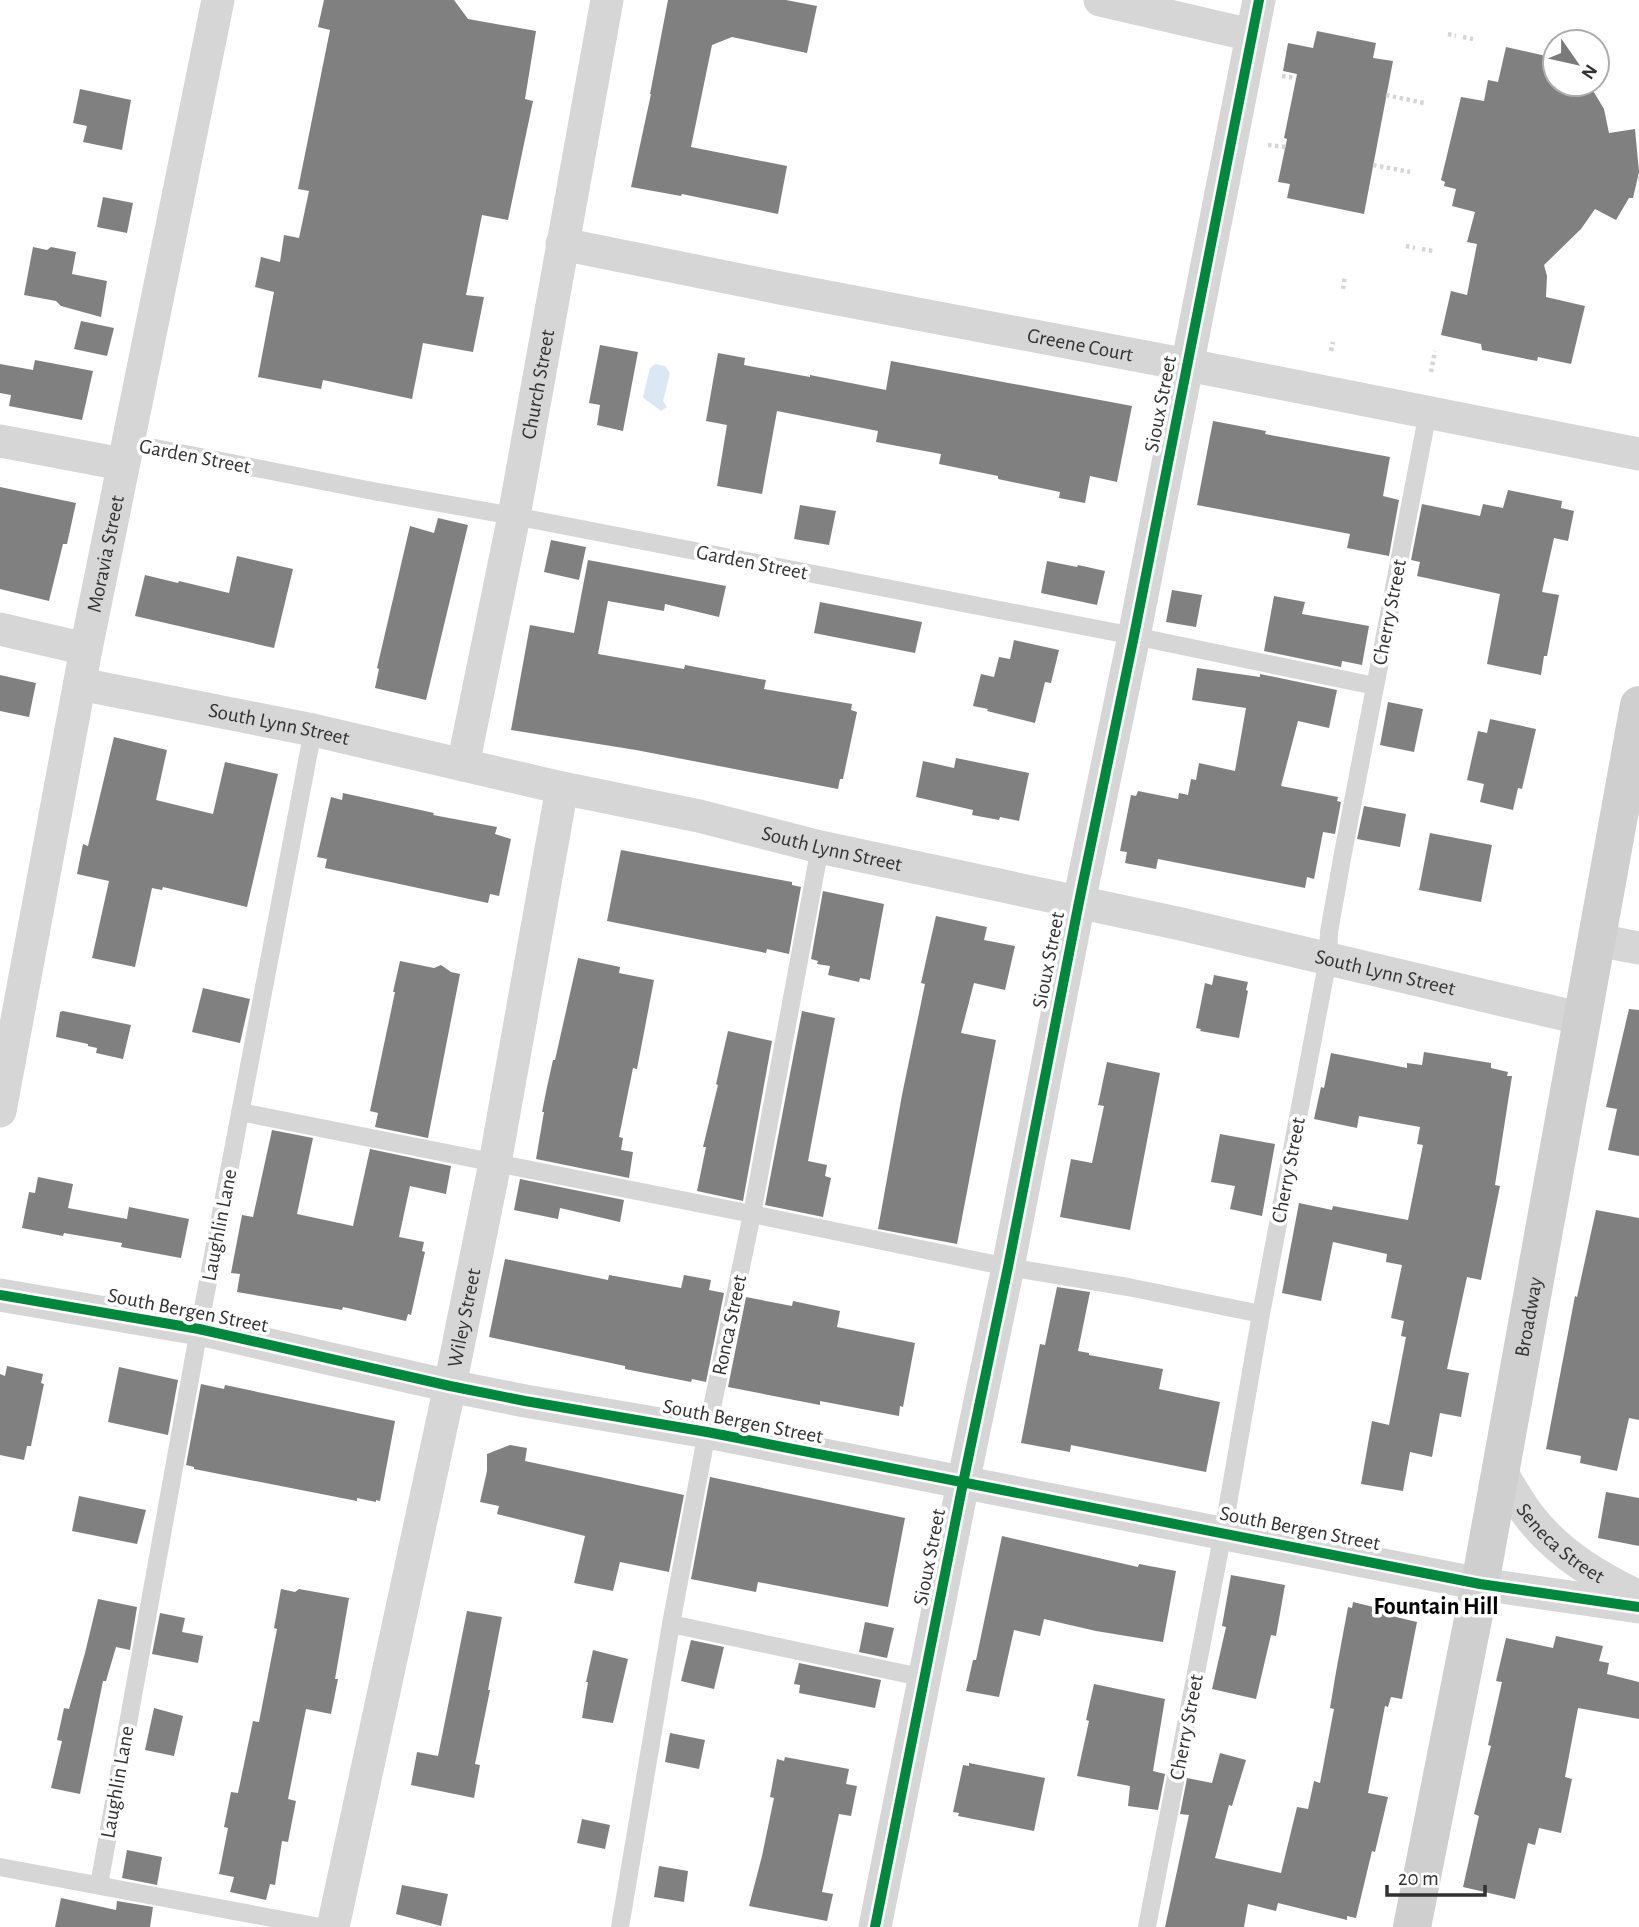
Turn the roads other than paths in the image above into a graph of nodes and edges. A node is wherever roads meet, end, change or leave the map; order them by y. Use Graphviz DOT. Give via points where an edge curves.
graph roads {
  1 [pos="218,0"];
  2 [pos="607,0"];
  3 [pos="1100,0"];
  4 [pos="1259,0"];
  5 [pos="1251,35"];
  6 [pos="562,244"];
  7 [pos="1188,365"];
  8 [pos="1428,412"];
  9 [pos="0,441"];
  10 [pos="125,453"];
  11 [pos="1639,454"];
  12 [pos="514,516"];
  13 [pos="0,629"];
  14 [pos="1134,636"];
  15 [pos="86,649"];
  16 [pos="80,684"];
  17 [pos="1375,686"];
  18 [pos="1637,729"];
  19 [pos="313,730"];
  20 [pos="463,765"];
  21 [pos="562,788"];
  22 [pos="820,847"];
  23 [pos="1079,902"];
  24 [pos="1597,940"];
  25 [pos="1639,948"];
  26 [pos="1328,959"];
  27 [pos="1583,1018"];
  28 [pos="0,1111"];
  29 [pos="240,1112"];
  30 [pos="495,1163"];
  31 [pos="752,1214"];
  32 [pos="1008,1267"];
  33 [pos="0,1295"];
  34 [pos="1261,1314"];
  35 [pos="199,1329"];
  36 [pos="450,1386"];
  37 [pos="707,1432"];
  38 [pos="1500,1472"];
  39 [pos="963,1483"];
  40 [pos="1223,1533"];
  41 [pos="1480,1584"];
  42 [pos="1639,1597"];
  43 [pos="1639,1607"];
  44 [pos="671,1624"];
  45 [pos="925,1678"];
  46 [pos="0,1867"];
  47 [pos="99,1885"];
  48 [pos="320,1927"];
  49 [pos="333,1927"];
  50 [pos="620,1927"];
  51 [pos="875,1927"];
  52 [pos="1147,1927"];
  53 [pos="1412,1927"];
  1 -- 10 [label="street, Moravia Street"];
  2 -- 6 [label="street, Church Street"];
  3 -- 5 [label="street"];
  4 -- 5 [label="street, Sioux Street"];
  5 -- 7 [label="street, Sioux Street"];
  6 -- 7 [label="street, Greene Court"];
  6 -- 12 [label="street, Church Street"];
  7 -- 8 [label="street, Greene Court"];
  7 -- 14 [label="street, Sioux Street"];
  8 -- 11 [label="street, Greene Court"];
  8 -- 17 [label="lane, Cherry Street"];
  9 -- 10 [label="street"];
  10 -- 12 [label="lane, Garden Street"];
  10 -- 15 [label="street, Moravia Street"];
  12 -- 14 [label="lane, Garden Street"];
  12 -- 20 [label="street, Church Street"];
  13 -- 15 [label="street"];
  14 -- 17 [label="lane, Garden Street"];
  14 -- 23 [label="street, Sioux Street"];
  15 -- 16 [label="street, Moravia Street"];
  16 -- 19 [label="street, South Lynn Street"];
  16 -- 28 [label="street, Moravia Street"];
  17 -- 26 [label="lane, Cherry Street" via="1329,932"];
  18 -- 24 [label="main road, Broadway"];
  19 -- 20 [label="street, South Lynn Street"];
  19 -- 29 [label="lane, Laughlin Lane"];
  20 -- 21 [label="street, South Lynn Street"];
  21 -- 22 [label="street, South Lynn Street"];
  21 -- 30 [label="street, Wiley Street"];
  22 -- 23 [label="street, South Lynn Street"];
  22 -- 31 [label="lane, Ronca Street"];
  23 -- 26 [label="street, South Lynn Street"];
  23 -- 32 [label="street, Sioux Street"];
  24 -- 25 [label="street"];
  24 -- 27 [label="main road, Broadway"];
  26 -- 27 [label="street, South Lynn Street"];
  26 -- 34 [label="lane, Cherry Street"];
  27 -- 38 [label="main road, Broadway"];
  29 -- 30 [label="lane"];
  29 -- 35 [label="lane, Laughlin Lane"];
  30 -- 31 [label="lane"];
  30 -- 36 [label="street, Wiley Street"];
  31 -- 32 [label="lane"];
  31 -- 37 [label="lane, Ronca Street"];
  32 -- 34 [label="lane"];
  32 -- 39 [label="street, Sioux Street"];
  33 -- 35 [label="street, South Bergen Street"];
  34 -- 40 [label="lane, Cherry Street"];
  35 -- 36 [label="street, South Bergen Street"];
  35 -- 47 [label="lane, Laughlin Lane"];
  36 -- 37 [label="street, South Bergen Street"];
  36 -- 49 [label="street, Wiley Street"];
  37 -- 39 [label="street, South Bergen Street"];
  37 -- 44 [label="lane, Ronca Street"];
  38 -- 41 [label="main road, Broadway"];
  38 -- 42 [label="street, Seneca Street" via="1534,1522 1566,1554"];
  39 -- 40 [label="street, South Bergen Street"];
  39 -- 45 [label="street, Sioux Street"];
  40 -- 41 [label="street, South Bergen Street"];
  40 -- 52 [label="lane, Cherry Street"];
  41 -- 43 [label="street, South Bergen Street"];
  41 -- 53 [label="main road, Broadway"];
  44 -- 45 [label="lane"];
  44 -- 50 [label="lane, Ronca Street"];
  45 -- 51 [label="street, Sioux Street"];
  46 -- 47 [label="lane"];
  47 -- 48 [label="lane"];
}
